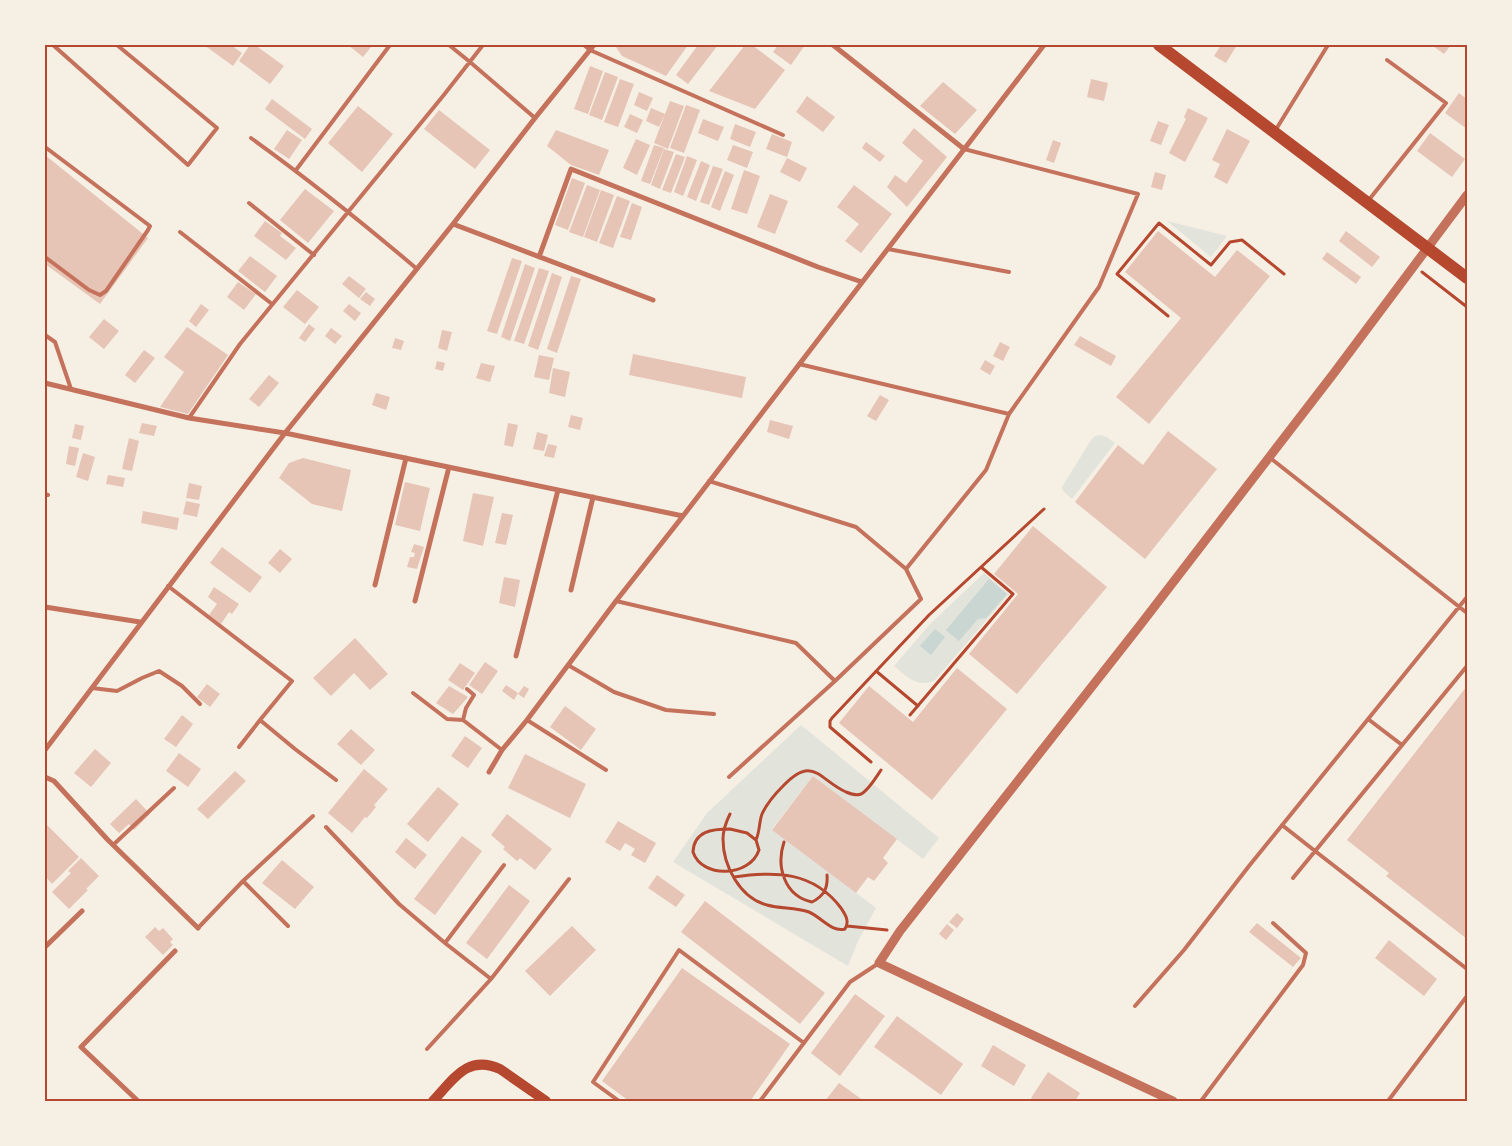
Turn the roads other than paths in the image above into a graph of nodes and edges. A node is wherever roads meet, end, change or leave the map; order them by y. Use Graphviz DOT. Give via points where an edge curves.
graph roads {
  1 [pos="53,45"];
  2 [pos="117,45"];
  3 [pos="390,45"];
  4 [pos="449,45"];
  5 [pos="483,45"];
  6 [pos="584,45"];
  7 [pos="833,45"];
  8 [pos="1044,45"];
  9 [pos="1159,45"];
  10 [pos="1328,45"];
  11 [pos="592,47"];
  12 [pos="1387,60"];
  13 [pos="470,62"];
  14 [pos="535,118"];
  15 [pos="1274,133"];
  16 [pos="783,135"];
  17 [pos="251,138"];
  18 [pos="45,147"];
  19 [pos="964,149"];
  20 [pos="296,170"];
  21 [pos="1467,195"];
  22 [pos="1366,202"];
  23 [pos="249,203"];
  24 [pos="349,212"];
  25 [pos="453,224"];
  26 [pos="180,232"];
  27 [pos="1427,248"];
  28 [pos="888,249"];
  29 [pos="314,255"];
  30 [pos="539,256"];
  31 [pos="45,257"];
  32 [pos="417,268"];
  33 [pos="1009,272"];
  34 [pos="1467,278"];
  35 [pos="862,282"];
  36 [pos="653,300"];
  37 [pos="272,304"];
  38 [pos="45,335"];
  39 [pos="799,364"];
  40 [pos="45,383"];
  41 [pos="71,389"];
  42 [pos="1009,414"];
  43 [pos="189,418"];
  44 [pos="285,433"];
  45 [pos="1269,457"];
  46 [pos="406,458"];
  47 [pos="449,467"];
  48 [pos="709,481"];
  49 [pos="558,490"];
  50 [pos="593,497"];
  51 [pos="682,516"];
  52 [pos="906,569"];
  53 [pos="375,585"];
  54 [pos="168,586"];
  55 [pos="571,590"];
  56 [pos="1467,597"];
  57 [pos="616,600"];
  58 [pos="414,601"];
  59 [pos="45,607"];
  60 [pos="1459,607"];
  61 [pos="1467,613"];
  62 [pos="140,622"];
  63 [pos="516,656"];
  64 [pos="568,665"];
  65 [pos="1467,666"];
  66 [pos="835,680"];
  67 [pos="92,688"];
  68 [pos="467,689"];
  69 [pos="413,693"];
  70 [pos="200,704"];
  71 [pos="714,714"];
  72 [pos="1368,719"];
  73 [pos="260,720"];
  74 [pos="463,720"];
  75 [pos="527,720"];
  76 [pos="1402,745"];
  77 [pos="239,747"];
  78 [pos="45,750"];
  79 [pos="502,750"];
  80 [pos="606,770"];
  81 [pos="489,772"];
  82 [pos="45,776"];
  83 [pos="729,776"];
  84 [pos="336,780"];
  85 [pos="174,788"];
  86 [pos="313,816"];
  87 [pos="1282,825"];
  88 [pos="326,827"];
  89 [pos="113,845"];
  90 [pos="1315,851"];
  91 [pos="504,865"];
  92 [pos="1293,878"];
  93 [pos="569,879"];
  94 [pos="243,881"];
  95 [pos="82,911"];
  96 [pos="1273,923"];
  97 [pos="288,926"];
  98 [pos="198,928"];
  99 [pos="445,943"];
  100 [pos="45,947"];
  101 [pos="175,952"];
  102 [pos="879,964"];
  103 [pos="1467,969"];
  104 [pos="491,979"];
  105 [pos="1467,996"];
  106 [pos="1135,1006"];
  107 [pos="804,1043"];
  108 [pos="427,1050"];
  109 [pos="138,1101"];
  110 [pos="433,1101"];
  111 [pos="546,1101"];
  112 [pos="619,1101"];
  113 [pos="760,1101"];
  114 [pos="1173,1101"];
  115 [pos="1201,1101"];
  116 [pos="1388,1101"];
  1 -- 2 [label="lane" via="188,165 217,128"];
  3 -- 20 [label="lane"];
  4 -- 13 [label="lane"];
  5 -- 13 [label="lane"];
  6 -- 11 [label="lane"];
  7 -- 19 [label="street"];
  8 -- 19 [label="street"];
  9 -- 15 [label="main road"];
  10 -- 15 [label="lane"];
  11 -- 14 [label="street"];
  11 -- 16 [label="lane"];
  12 -- 22 [label="lane" via="1446,103"];
  13 -- 14 [label="lane"];
  13 -- 24 [label="lane"];
  14 -- 25 [label="street"];
  15 -- 22 [label="main road"];
  17 -- 20 [label="lane"];
  18 -- 31 [label="lane" via="150,226 106,291 100,295"];
  19 -- 28 [label="street"];
  19 -- 42 [label="lane" via="1138,194 1099,288"];
  20 -- 24 [label="lane"];
  21 -- 27 [label="street"];
  22 -- 27 [label="main road"];
  23 -- 29 [label="lane"];
  24 -- 29 [label="lane"];
  24 -- 32 [label="lane"];
  25 -- 30 [label="street"];
  25 -- 32 [label="street"];
  26 -- 37 [label="lane"];
  27 -- 34 [label="main road"];
  27 -- 45 [label="street"];
  28 -- 33 [label="lane"];
  28 -- 35 [label="street"];
  29 -- 37 [label="lane"];
  30 -- 35 [label="street" via="571,169"];
  30 -- 36 [label="street"];
  32 -- 44 [label="street"];
  35 -- 39 [label="street"];
  37 -- 43 [label="lane"];
  38 -- 41 [label="lane" via="55,342"];
  39 -- 42 [label="lane"];
  39 -- 48 [label="street"];
  40 -- 41 [label="street"];
  41 -- 43 [label="street"];
  42 -- 52 [label="lane" via="986,470"];
  43 -- 44 [label="street"];
  44 -- 46 [label="street"];
  44 -- 54 [label="street"];
  45 -- 60 [label="lane"];
  45 -- 102 [label="street" via="968,842"];
  46 -- 47 [label="street"];
  46 -- 53 [label="street"];
  47 -- 49 [label="street"];
  47 -- 58 [label="street"];
  48 -- 51 [label="street"];
  48 -- 52 [label="lane" via="856,527"];
  49 -- 50 [label="street"];
  49 -- 63 [label="street"];
  50 -- 51 [label="street"];
  50 -- 55 [label="street"];
  51 -- 57 [label="street"];
  52 -- 66 [label="lane" via="921,599"];
  54 -- 62 [label="street"];
  54 -- 73 [label="lane" via="292,681"];
  56 -- 60 [label="lane"];
  57 -- 64 [label="street"];
  57 -- 66 [label="lane" via="796,643"];
  59 -- 62 [label="street"];
  60 -- 61 [label="lane"];
  60 -- 72 [label="lane"];
  62 -- 67 [label="street"];
  64 -- 71 [label="lane" via="614,692 666,710"];
  64 -- 75 [label="street"];
  65 -- 76 [label="lane"];
  66 -- 83 [label="lane"];
  67 -- 70 [label="lane" via="117,691 160,670"];
  67 -- 78 [label="street"];
  68 -- 74 [label="lane" via="474,695"];
  69 -- 74 [label="lane" via="447,719"];
  72 -- 76 [label="lane"];
  72 -- 87 [label="lane"];
  73 -- 77 [label="lane"];
  73 -- 84 [label="lane"];
  74 -- 79 [label="lane"];
  75 -- 79 [label="street"];
  75 -- 80 [label="lane"];
  76 -- 90 [label="lane"];
  79 -- 81 [label="street"];
  82 -- 89 [label="street"];
  85 -- 89 [label="lane"];
  86 -- 94 [label="lane"];
  87 -- 90 [label="lane"];
  87 -- 106 [label="lane" via="1184,950"];
  88 -- 99 [label="lane" via="399,904"];
  89 -- 98 [label="street"];
  90 -- 92 [label="lane"];
  90 -- 103 [label="lane"];
  91 -- 99 [label="lane"];
  93 -- 104 [label="lane"];
  94 -- 97 [label="lane"];
  94 -- 98 [label="lane"];
  95 -- 100 [label="street"];
  96 -- 115 [label="lane" via="1306,953 1303,965"];
  99 -- 104 [label="lane"];
  101 -- 109 [label="street" via="81,1047"];
  102 -- 107 [label="lane" via="850,982"];
  102 -- 114 [label="street"];
  104 -- 108 [label="lane"];
  105 -- 116 [label="lane"];
  107 -- 112 [label="lane" via="678,950 593,1082"];
  107 -- 113 [label="lane"];
  110 -- 111 [label="main road" via="463,1069 481,1064 500,1069"];
}
